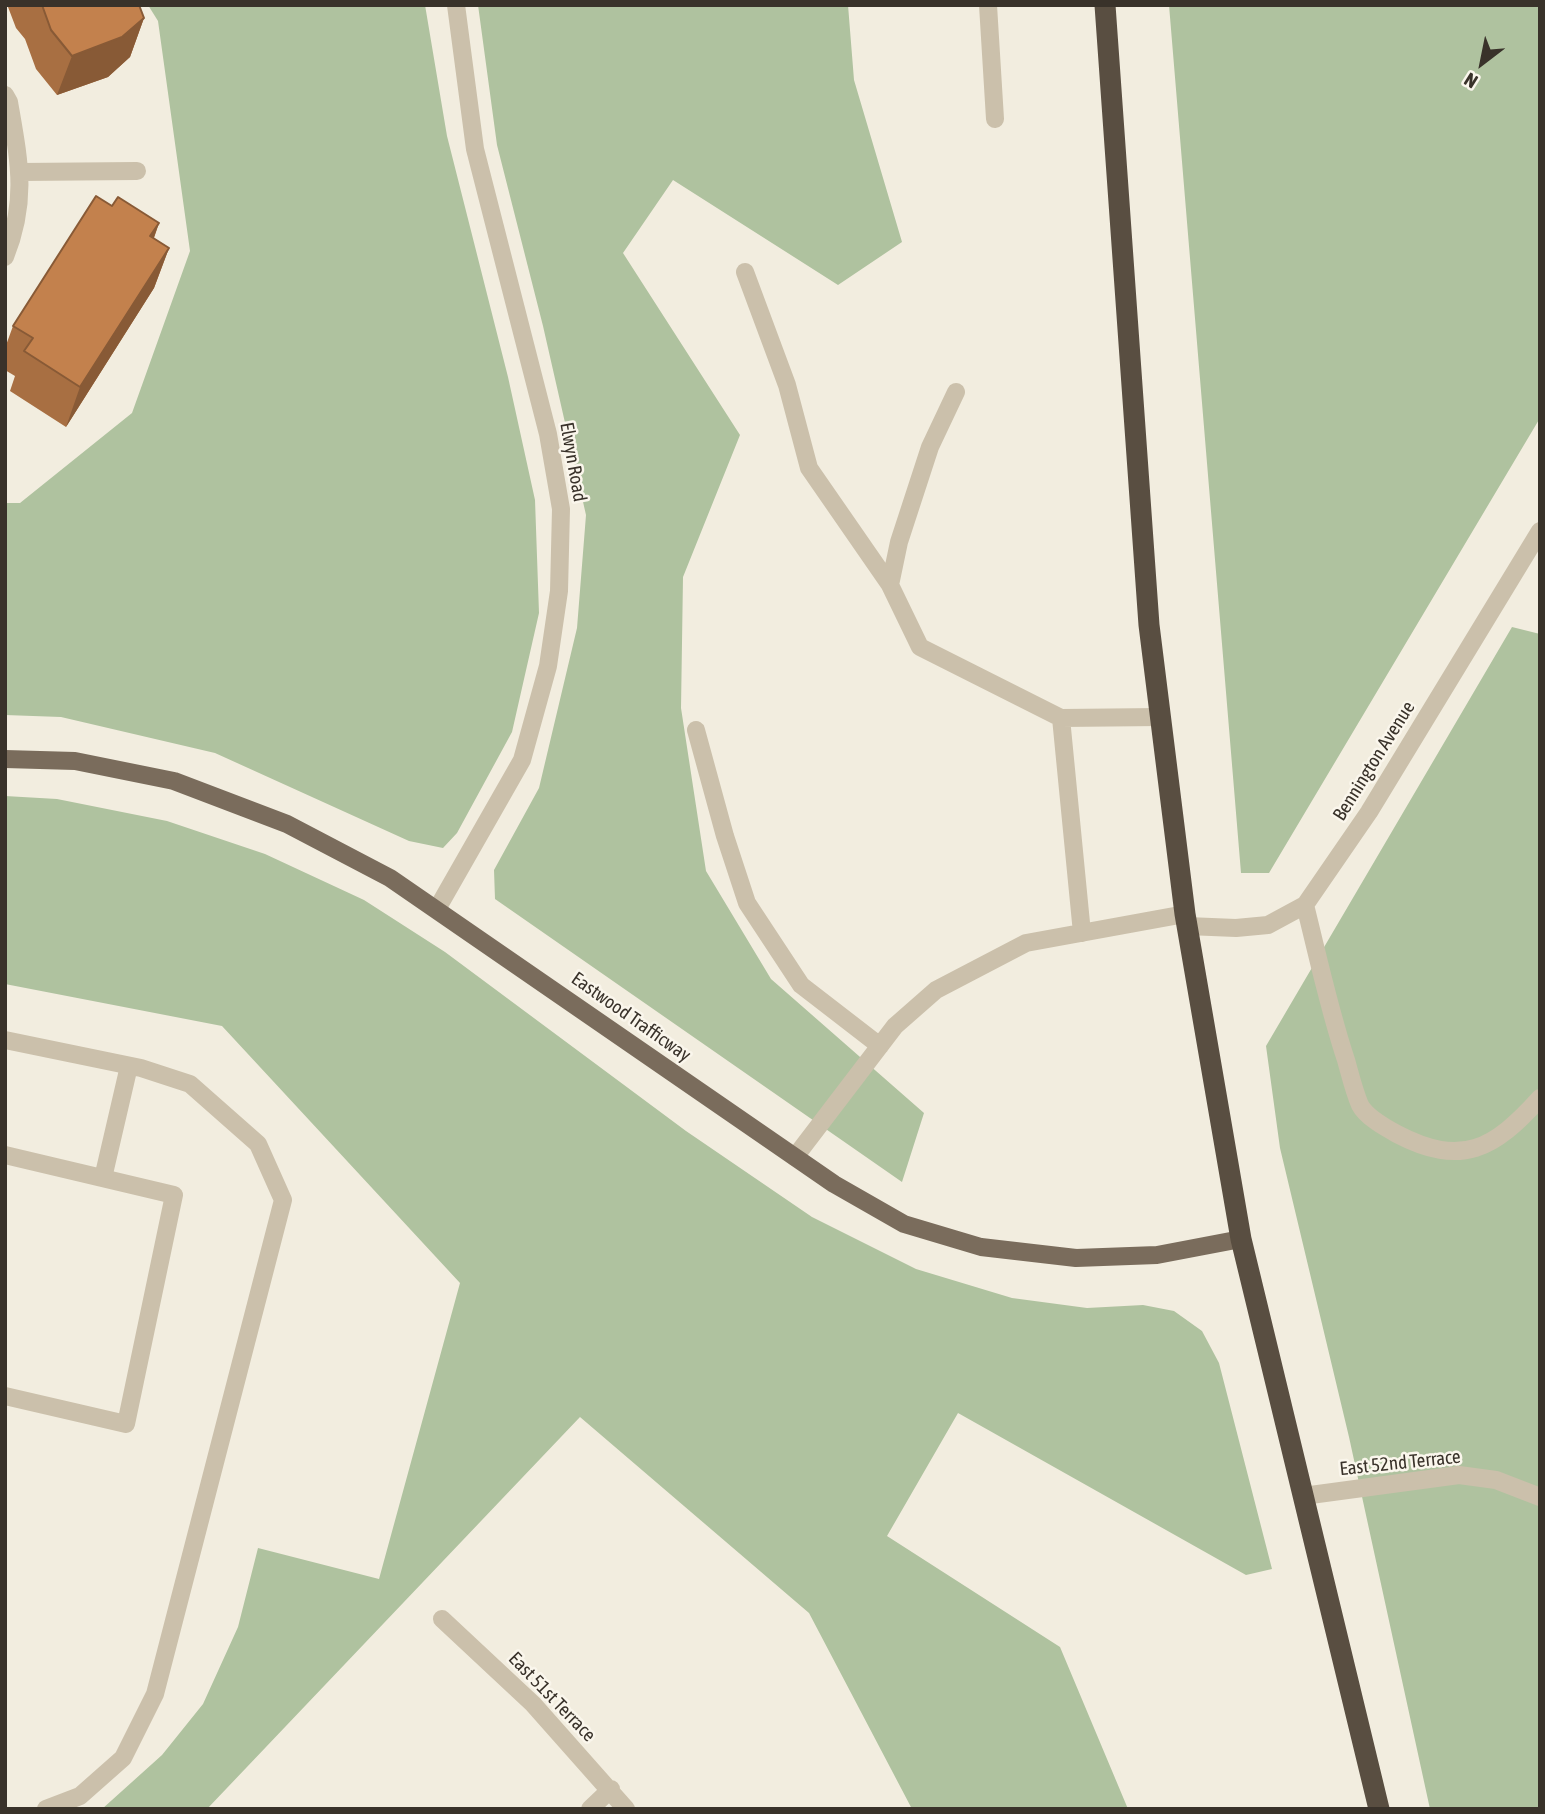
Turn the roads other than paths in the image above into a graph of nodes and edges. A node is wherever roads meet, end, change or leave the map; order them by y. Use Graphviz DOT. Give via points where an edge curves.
graph roads {
  1 [pos="456,5"];
  2 [pos="988,5"];
  3 [pos="1105,5"];
  4 [pos="5,95"];
  5 [pos="995,119"];
  6 [pos="137,171"];
  7 [pos="20,172"];
  8 [pos="5,257"];
  9 [pos="745,272"];
  10 [pos="956,392"];
  11 [pos="1540,531"];
  12 [pos="890,585"];
  13 [pos="1160,717"];
  14 [pos="1061,718"];
  15 [pos="696,730"];
  16 [pos="5,759"];
  17 [pos="1305,905"];
  18 [pos="437,909"];
  19 [pos="1186,920"];
  20 [pos="1082,933"];
  21 [pos="5,1040"];
  22 [pos="880,1046"];
  23 [pos="129,1066"];
  24 [pos="1540,1098"];
  25 [pos="5,1155"];
  26 [pos="795,1157"];
  27 [pos="103,1178"];
  28 [pos="1241,1239"];
  29 [pos="5,1396"];
  30 [pos="1303,1496"];
  31 [pos="1540,1497"];
  32 [pos="442,1619"];
  33 [pos="611,1789"];
  34 [pos="47,1809"];
  35 [pos="590,1809"];
  36 [pos="626,1809"];
  37 [pos="1379,1809"];
  1 -- 18 [label="street, Elwyn Road" via="475,149 548,434 561,509 559,578 548,666 522,760"];
  2 -- 5 [label="street"];
  3 -- 13 [label="highway" via="1149,625"];
  4 -- 7 [label="street"];
  6 -- 7 [label="street"];
  7 -- 8 [label="street" via="20,207"];
  9 -- 12 [label="street" via="787,385 809,468"];
  10 -- 12 [label="street" via="930,447"];
  11 -- 17 [label="street, Bennington Avenue" via="1369,811"];
  12 -- 14 [label="street" via="920,648"];
  13 -- 14 [label="street"];
  13 -- 19 [label="highway"];
  14 -- 20 [label="street"];
  15 -- 22 [label="street" via="747,903 801,985"];
  16 -- 18 [label="main road, Eastwood Trafficway" via="75,761 174,780 287,824 390,878"];
  17 -- 19 [label="street, Bennington Avenue" via="1268,925 1236,928"];
  17 -- 24 [label="street" via="1332,1017 1361,1108 1419,1146 1456,1153 1486,1145"];
  18 -- 26 [label="main road, Eastwood Trafficway"];
  19 -- 20 [label="street, Bennington Avenue"];
  19 -- 28 [label="highway"];
  20 -- 22 [label="street, Bennington Avenue" via="1026,943 936,990 895,1026"];
  21 -- 23 [label="street"];
  22 -- 26 [label="street, Bennington Avenue"];
  23 -- 27 [label="street"];
  23 -- 34 [label="street" via="190,1084 258,1144 283,1200 155,1694 123,1758 80,1796"];
  25 -- 27 [label="street"];
  26 -- 28 [label="main road, Eastwood Trafficway" via="904,1224 981,1247 1076,1258 1157,1255"];
  27 -- 29 [label="street" via="174,1195 126,1424"];
  28 -- 30 [label="highway"];
  30 -- 31 [label="street, East 52nd Terrace" via="1459,1475 1496,1480"];
  30 -- 37 [label="highway"];
  32 -- 33 [label="street, East 51st Terrace" via="533,1704"];
  33 -- 35 [label="street"];
  33 -- 36 [label="street, East 51st Terrace"];
}
